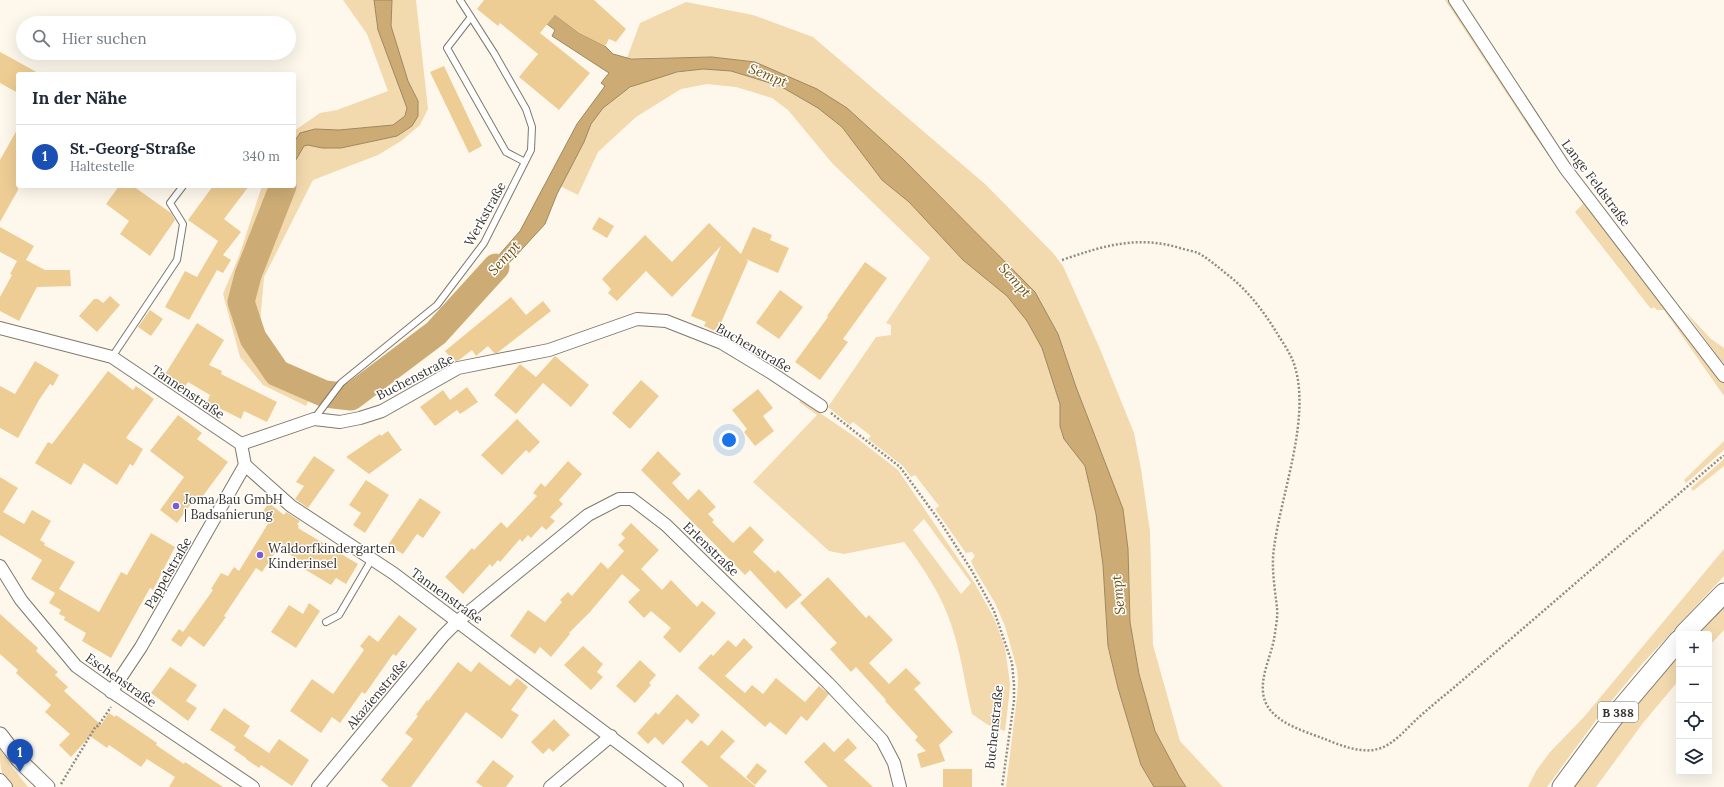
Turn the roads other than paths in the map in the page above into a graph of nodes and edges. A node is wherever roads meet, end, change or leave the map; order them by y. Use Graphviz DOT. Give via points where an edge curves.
graph roads {
  1 [pos="460,0"];
  2 [pos="1454,0"];
  3 [pos="471,17"];
  4 [pos="525,162"];
  5 [pos="181,188"];
  6 [pos="0,328"];
  7 [pos="112,357"];
  8 [pos="1724,376"];
  9 [pos="820,406"];
  10 [pos="314,419"];
  11 [pos="242,444"];
  12 [pos="245,465"];
  13 [pos="372,560"];
  14 [pos="0,566"];
  15 [pos="1724,593"];
  16 [pos="458,621"];
  17 [pos="326,622"];
  18 [pos="1687,631"];
  19 [pos="1676,643"];
  20 [pos="115,694"];
  21 [pos="0,735"];
  22 [pos="611,736"];
  23 [pos="0,780"];
  24 [pos="6,787"];
  25 [pos="47,787"];
  26 [pos="253,787"];
  27 [pos="318,787"];
  28 [pos="550,787"];
  29 [pos="677,787"];
  30 [pos="900,787"];
  31 [pos="1562,787"];
  1 -- 3 [label="lane, Werkstraße"];
  2 -- 8 [label="street, Lange Feldstraße" via="1565,168"];
  3 -- 4 [label="lane, Werkstraße" via="526,109 533,140"];
  3 -- 4 [label="lane" via="447,48 506,152"];
  4 -- 10 [label="lane, Werkstraße" via="484,243 437,305 341,383"];
  5 -- 7 [label="lane" via="170,203 183,224 177,260"];
  6 -- 7 [label="street, Tannenstraße"];
  7 -- 11 [label="street, Tannenstraße"];
  9 -- 10 [label="street, Buchenstraße" via="722,343 666,321 637,319 549,350 458,368 382,411 340,422"];
  10 -- 11 [label="street, Buchenstraße"];
  11 -- 12 [label="street"];
  12 -- 13 [label="street, Tannenstraße" via="291,506"];
  12 -- 20 [label="street, Pappelstraße"];
  13 -- 16 [label="street, Tannenstraße"];
  13 -- 17 [label="lane" via="339,615"];
  14 -- 20 [label="street, Eschenstraße" via="21,600 76,666"];
  15 -- 18 [label="main road"];
  16 -- 22 [label="street, Tannenstraße"];
  16 -- 27 [label="street, Akazienstraße"];
  16 -- 30 [label="street, Erlenstraße" via="588,515 618,499 632,500 666,524 828,683 882,740 894,763"];
  19 -- 31 [label="main road, B 388" via="1612,718"];
  20 -- 26 [label="street, Eschenstraße"];
  21 -- 25 [label="street" via="19,760"];
  22 -- 28 [label="street"];
  22 -- 29 [label="street, Tannenstraße"];
  23 -- 24 [label="street"];
}
